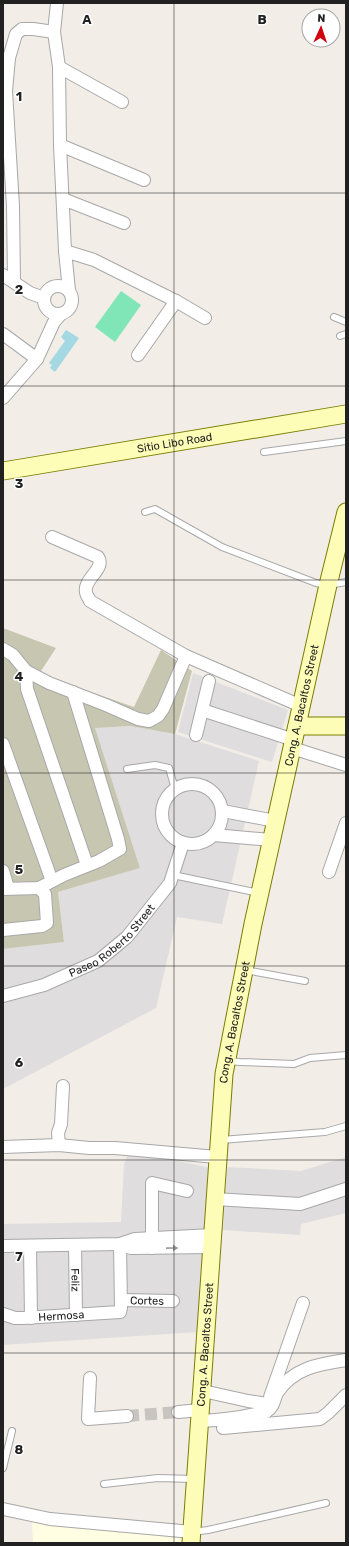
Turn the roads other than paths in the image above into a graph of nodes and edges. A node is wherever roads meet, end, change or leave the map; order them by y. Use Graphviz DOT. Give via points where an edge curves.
graph roads {
  1 [pos="58,3"];
  2 [pos="54,32"];
  3 [pos="59,67"];
  4 [pos="122,102"];
  5 [pos="60,145"];
  6 [pos="144,180"];
  7 [pos="63,199"];
  8 [pos="124,223"];
  9 [pos="65,251"];
  10 [pos="3,275"];
  11 [pos="14,282"];
  12 [pos="69,290"];
  13 [pos="44,298"];
  14 [pos="176,300"];
  15 [pos="60,314"];
  16 [pos="334,317"];
  17 [pos="205,318"];
  18 [pos="346,322"];
  19 [pos="3,334"];
  20 [pos="138,355"];
  21 [pos="38,359"];
  22 [pos="4,394"];
  23 [pos="346,414"];
  24 [pos="346,441"];
  25 [pos="264,452"];
  26 [pos="3,471"];
  27 [pos="145,512"];
  28 [pos="346,512"];
  29 [pos="52,537"];
  30 [pos="346,582"];
  31 [pos="328,585"];
  32 [pos="3,649"];
  33 [pos="186,656"];
  34 [pos="26,671"];
  35 [pos="209,681"];
  36 [pos="73,692"];
  37 [pos="301,706"];
  38 [pos="202,710"];
  39 [pos="346,726"];
  40 [pos="196,735"];
  41 [pos="294,738"];
  42 [pos="3,744"];
  43 [pos="346,765"];
  44 [pos="127,769"];
  45 [pos="175,789"];
  46 [pos="223,811"];
  47 [pos="275,821"];
  48 [pos="346,823"];
  49 [pos="214,835"];
  50 [pos="271,840"];
  51 [pos="183,843"];
  52 [pos="342,848"];
  53 [pos="87,865"];
  54 [pos="3,871"];
  55 [pos="329,872"];
  56 [pos="173,875"];
  57 [pos="52,881"];
  58 [pos="6,888"];
  59 [pos="39,888"];
  60 [pos="259,893"];
  61 [pos="3,930"];
  62 [pos="243,970"];
  63 [pos="305,981"];
  64 [pos="3,996"];
  65 [pos="346,1055"];
  66 [pos="227,1061"];
  67 [pos="63,1086"];
  68 [pos="346,1126"];
  69 [pos="219,1140"];
  70 [pos="59,1145"];
  71 [pos="3,1146"];
  72 [pos="218,1157"];
  73 [pos="346,1189"];
  74 [pos="187,1191"];
  75 [pos="215,1199"];
  76 [pos="212,1241"];
  77 [pos="152,1243"];
  78 [pos="120,1244"];
  79 [pos="75,1245"];
  80 [pos="3,1246"];
  81 [pos="30,1246"];
  82 [pos="174,1301"];
  83 [pos="303,1303"];
  84 [pos="120,1306"];
  85 [pos="3,1314"];
  86 [pos="76,1315"];
  87 [pos="31,1318"];
  88 [pos="346,1360"];
  89 [pos="90,1378"];
  90 [pos="203,1391"];
  91 [pos="346,1395"];
  92 [pos="267,1408"];
  93 [pos="178,1412"];
  94 [pos="127,1416"];
  95 [pos="201,1420"];
  96 [pos="12,1431"];
  97 [pos="3,1468"];
  98 [pos="195,1479"];
  99 [pos="104,1484"];
  100 [pos="326,1504"];
  101 [pos="3,1509"];
  102 [pos="192,1538"];
  1 -- 2 [label="street"];
  2 -- 3 [label="street"];
  2 -- 11 [label="street" via="22,29 16,34 10,58 6,91 13,206"];
  3 -- 4 [label="street"];
  3 -- 5 [label="street"];
  5 -- 6 [label="street"];
  5 -- 7 [label="street"];
  7 -- 8 [label="street"];
  7 -- 9 [label="street"];
  9 -- 12 [label="street"];
  9 -- 14 [label="street" via="94,260"];
  10 -- 11 [label="street"];
  11 -- 13 [label="street" via="30,293"];
  12 -- 13 [label="street" via="61,286 52,287"];
  12 -- 15 [label="street" via="73,303 68,310"];
  13 -- 15 [label="street" via="48,310"];
  14 -- 17 [label="street"];
  14 -- 20 [label="street"];
  15 -- 21 [label="street"];
  16 -- 18 [label="lane"];
  19 -- 21 [label="street"];
  21 -- 22 [label="street"];
  23 -- 26 [label="street, Sitio Libo Road"];
  24 -- 25 [label="lane"];
  27 -- 31 [label="lane" via="155,509 222,547 316,583"];
  28 -- 31 [label="street, Cong. A. Bacaltos Street"];
  29 -- 33 [label="street" via="87,551 100,560 100,565 87,583 86,593 90,601"];
  30 -- 31 [label="lane"];
  31 -- 37 [label="street, Cong. A. Bacaltos Street"];
  32 -- 34 [label="street" via="13,655"];
  33 -- 36 [label="street" via="163,709 158,716 149,721 138,719"];
  33 -- 37 [label="street"];
  34 -- 36 [label="street"];
  34 -- 53 [label="street" via="27,688 34,712"];
  35 -- 38 [label="street"];
  36 -- 53 [label="street" via="120,850"];
  37 -- 41 [label="street, Cong. A. Bacaltos Street"];
  38 -- 40 [label="street"];
  38 -- 41 [label="street"];
  39 -- 41 [label="street"];
  41 -- 43 [label="street"];
  41 -- 47 [label="street, Cong. A. Bacaltos Street"];
  42 -- 57 [label="street"];
  44 -- 45 [label="lane" via="155,765 169,768"];
  45 -- 46 [label="street" via="192,783 209,788 216,795"];
  45 -- 51 [label="street" via="162,807 162,818 173,838"];
  46 -- 47 [label="street"];
  46 -- 49 [label="street" via="221,824"];
  47 -- 50 [label="street, Cong. A. Bacaltos Street"];
  48 -- 52 [label="street"];
  49 -- 50 [label="street"];
  49 -- 51 [label="street" via="194,844"];
  50 -- 60 [label="street, Cong. A. Bacaltos Street"];
  51 -- 56 [label="street, Paseo Roberto Street"];
  52 -- 55 [label="street"];
  53 -- 57 [label="street"];
  54 -- 58 [label="street"];
  56 -- 60 [label="lane"];
  56 -- 64 [label="street, Paseo Roberto Street" via="170,884 127,937 98,961 44,984"];
  57 -- 59 [label="street"];
  58 -- 59 [label="street"];
  59 -- 61 [label="street" via="45,894 47,923 42,926"];
  60 -- 62 [label="street, Cong. A. Bacaltos Street"];
  62 -- 63 [label="lane"];
  62 -- 66 [label="street, Cong. A. Bacaltos Street"];
  65 -- 66 [label="lane" via="310,1058 294,1064"];
  66 -- 69 [label="street, Cong. A. Bacaltos Street"];
  67 -- 70 [label="street"];
  68 -- 69 [label="lane" via="325,1132"];
  69 -- 72 [label="street, Cong. A. Bacaltos Street"];
  70 -- 71 [label="street"];
  70 -- 72 [label="street"];
  72 -- 75 [label="street, Cong. A. Bacaltos Street"];
  73 -- 75 [label="street" via="300,1204"];
  74 -- 77 [label="street" via="152,1183"];
  75 -- 76 [label="street, Cong. A. Bacaltos Street"];
  76 -- 77 [label="street"];
  76 -- 90 [label="street, Cong. A. Bacaltos Street"];
  77 -- 78 [label="street" via="135,1239"];
  78 -- 79 [label="street"];
  78 -- 84 [label="street"];
  79 -- 81 [label="street"];
  79 -- 86 [label="street, Feliz"];
  80 -- 81 [label="street"];
  81 -- 87 [label="street"];
  82 -- 84 [label="street, Cortes"];
  83 -- 92 [label="street"];
  84 -- 86 [label="street, Hermosa"];
  85 -- 87 [label="street, Hermosa" via="15,1318"];
  86 -- 87 [label="street, Hermosa"];
  88 -- 92 [label="street" via="323,1363 289,1378 276,1394 270,1409"];
  89 -- 94 [label="street" via="88,1419"];
  90 -- 92 [label="street"];
  90 -- 95 [label="street, Cong. A. Bacaltos Street"];
  91 -- 95 [label="street" via="320,1419"];
  92 -- 95 [label="street" via="238,1418"];
  93 -- 95 [label="street"];
  95 -- 98 [label="street, Cong. A. Bacaltos Street"];
  96 -- 97 [label="lane"];
  98 -- 99 [label="lane" via="158,1478"];
  98 -- 102 [label="street, Cong. A. Bacaltos Street"];
  100 -- 102 [label="lane" via="208,1530"];
  101 -- 102 [label="street" via="50,1519"];
}
